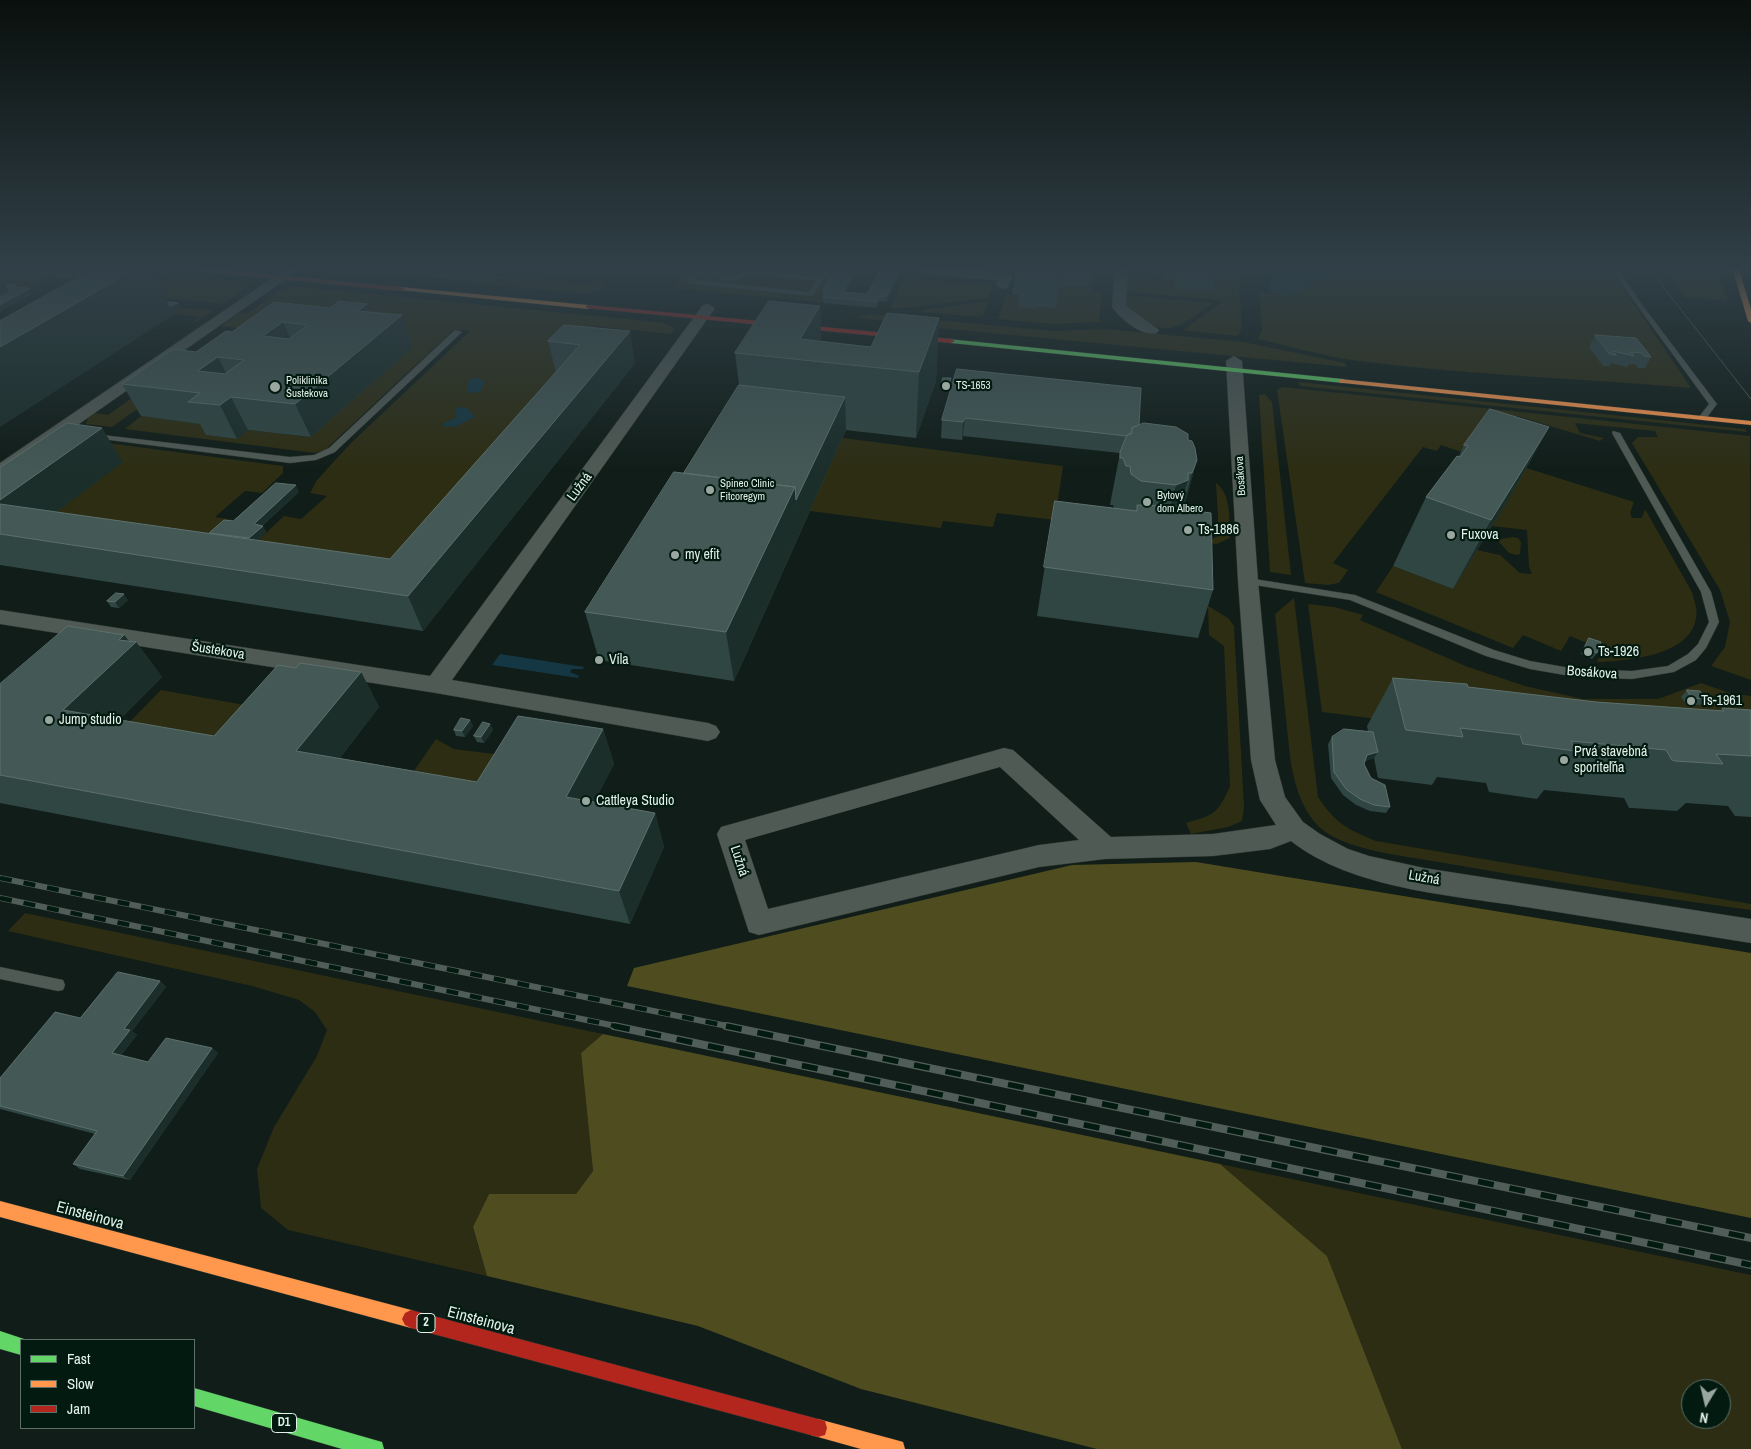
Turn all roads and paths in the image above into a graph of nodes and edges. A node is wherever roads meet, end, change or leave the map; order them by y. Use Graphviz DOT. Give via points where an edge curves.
graph roads {
  1 [pos="196,338"];
  2 [pos="452,338"];
  3 [pos="688,338"];
  4 [pos="924,338"];
  5 [pos="971,338"];
  6 [pos="1665,338"];
  7 [pos="1234,366"];
  8 [pos="1552,390"];
  9 [pos="1694,402"];
  10 [pos="1713,404"];
  11 [pos="1728,405"];
  12 [pos="1702,418"];
  13 [pos="1751,423"];
  14 [pos="1616,433"];
  15 [pos="87,435"];
  16 [pos="0,471"];
  17 [pos="1248,581"];
  18 [pos="0,617"];
  19 [pos="436,685"];
  20 [pos="708,732"];
  21 [pos="1294,829"];
  22 [pos="1106,848"];
  23 [pos="1751,931"];
  24 [pos="0,973"];
  25 [pos="58,985"];
  26 [pos="0,1209"];
  27 [pos="0,1340"];
  28 [pos="20,1346"];
  29 [pos="195,1396"];
  30 [pos="375,1449"];
  31 [pos="896,1449"];
  1 -- 16 [label="street" via="63,432"];
  2 -- 15 [label="lane" via="332,450 316,457 290,460"];
  3 -- 19 [label="street, Lužná"];
  4 -- 7 [label="main road"];
  5 -- 7 [label="main road"];
  6 -- 10 [label="lane"];
  7 -- 8 [label="main road"];
  7 -- 12 [label="main road"];
  7 -- 17 [label="street, Bosákova"];
  9 -- 10 [label="main road"];
  10 -- 11 [label="main road"];
  10 -- 12 [label="lane"];
  12 -- 13 [label="main road"];
  14 -- 17 [label="lane, Bosákova" via="1706,592 1714,622 1702,646 1692,657 1670,669 1632,675 1576,674 1530,666 1352,597"];
  17 -- 21 [label="street, Bosákova" via="1267,782 1273,800"];
  18 -- 19 [label="street, Šustekova"];
  19 -- 20 [label="street"];
  21 -- 22 [label="street, Lužná" via="1270,838 1213,844"];
  21 -- 23 [label="street, Lužná" via="1339,857 1369,867 1424,879"];
  22 -- 22 [label="street, Lužná" via="1039,856 759,923 730,834 1004,757"];
  24 -- 25 [label="lane"];
  26 -- 31 [label="main road, Einsteinova / 2"];
  27 -- 28 [label="main road"];
  29 -- 30 [label="main road, D1"];
}
